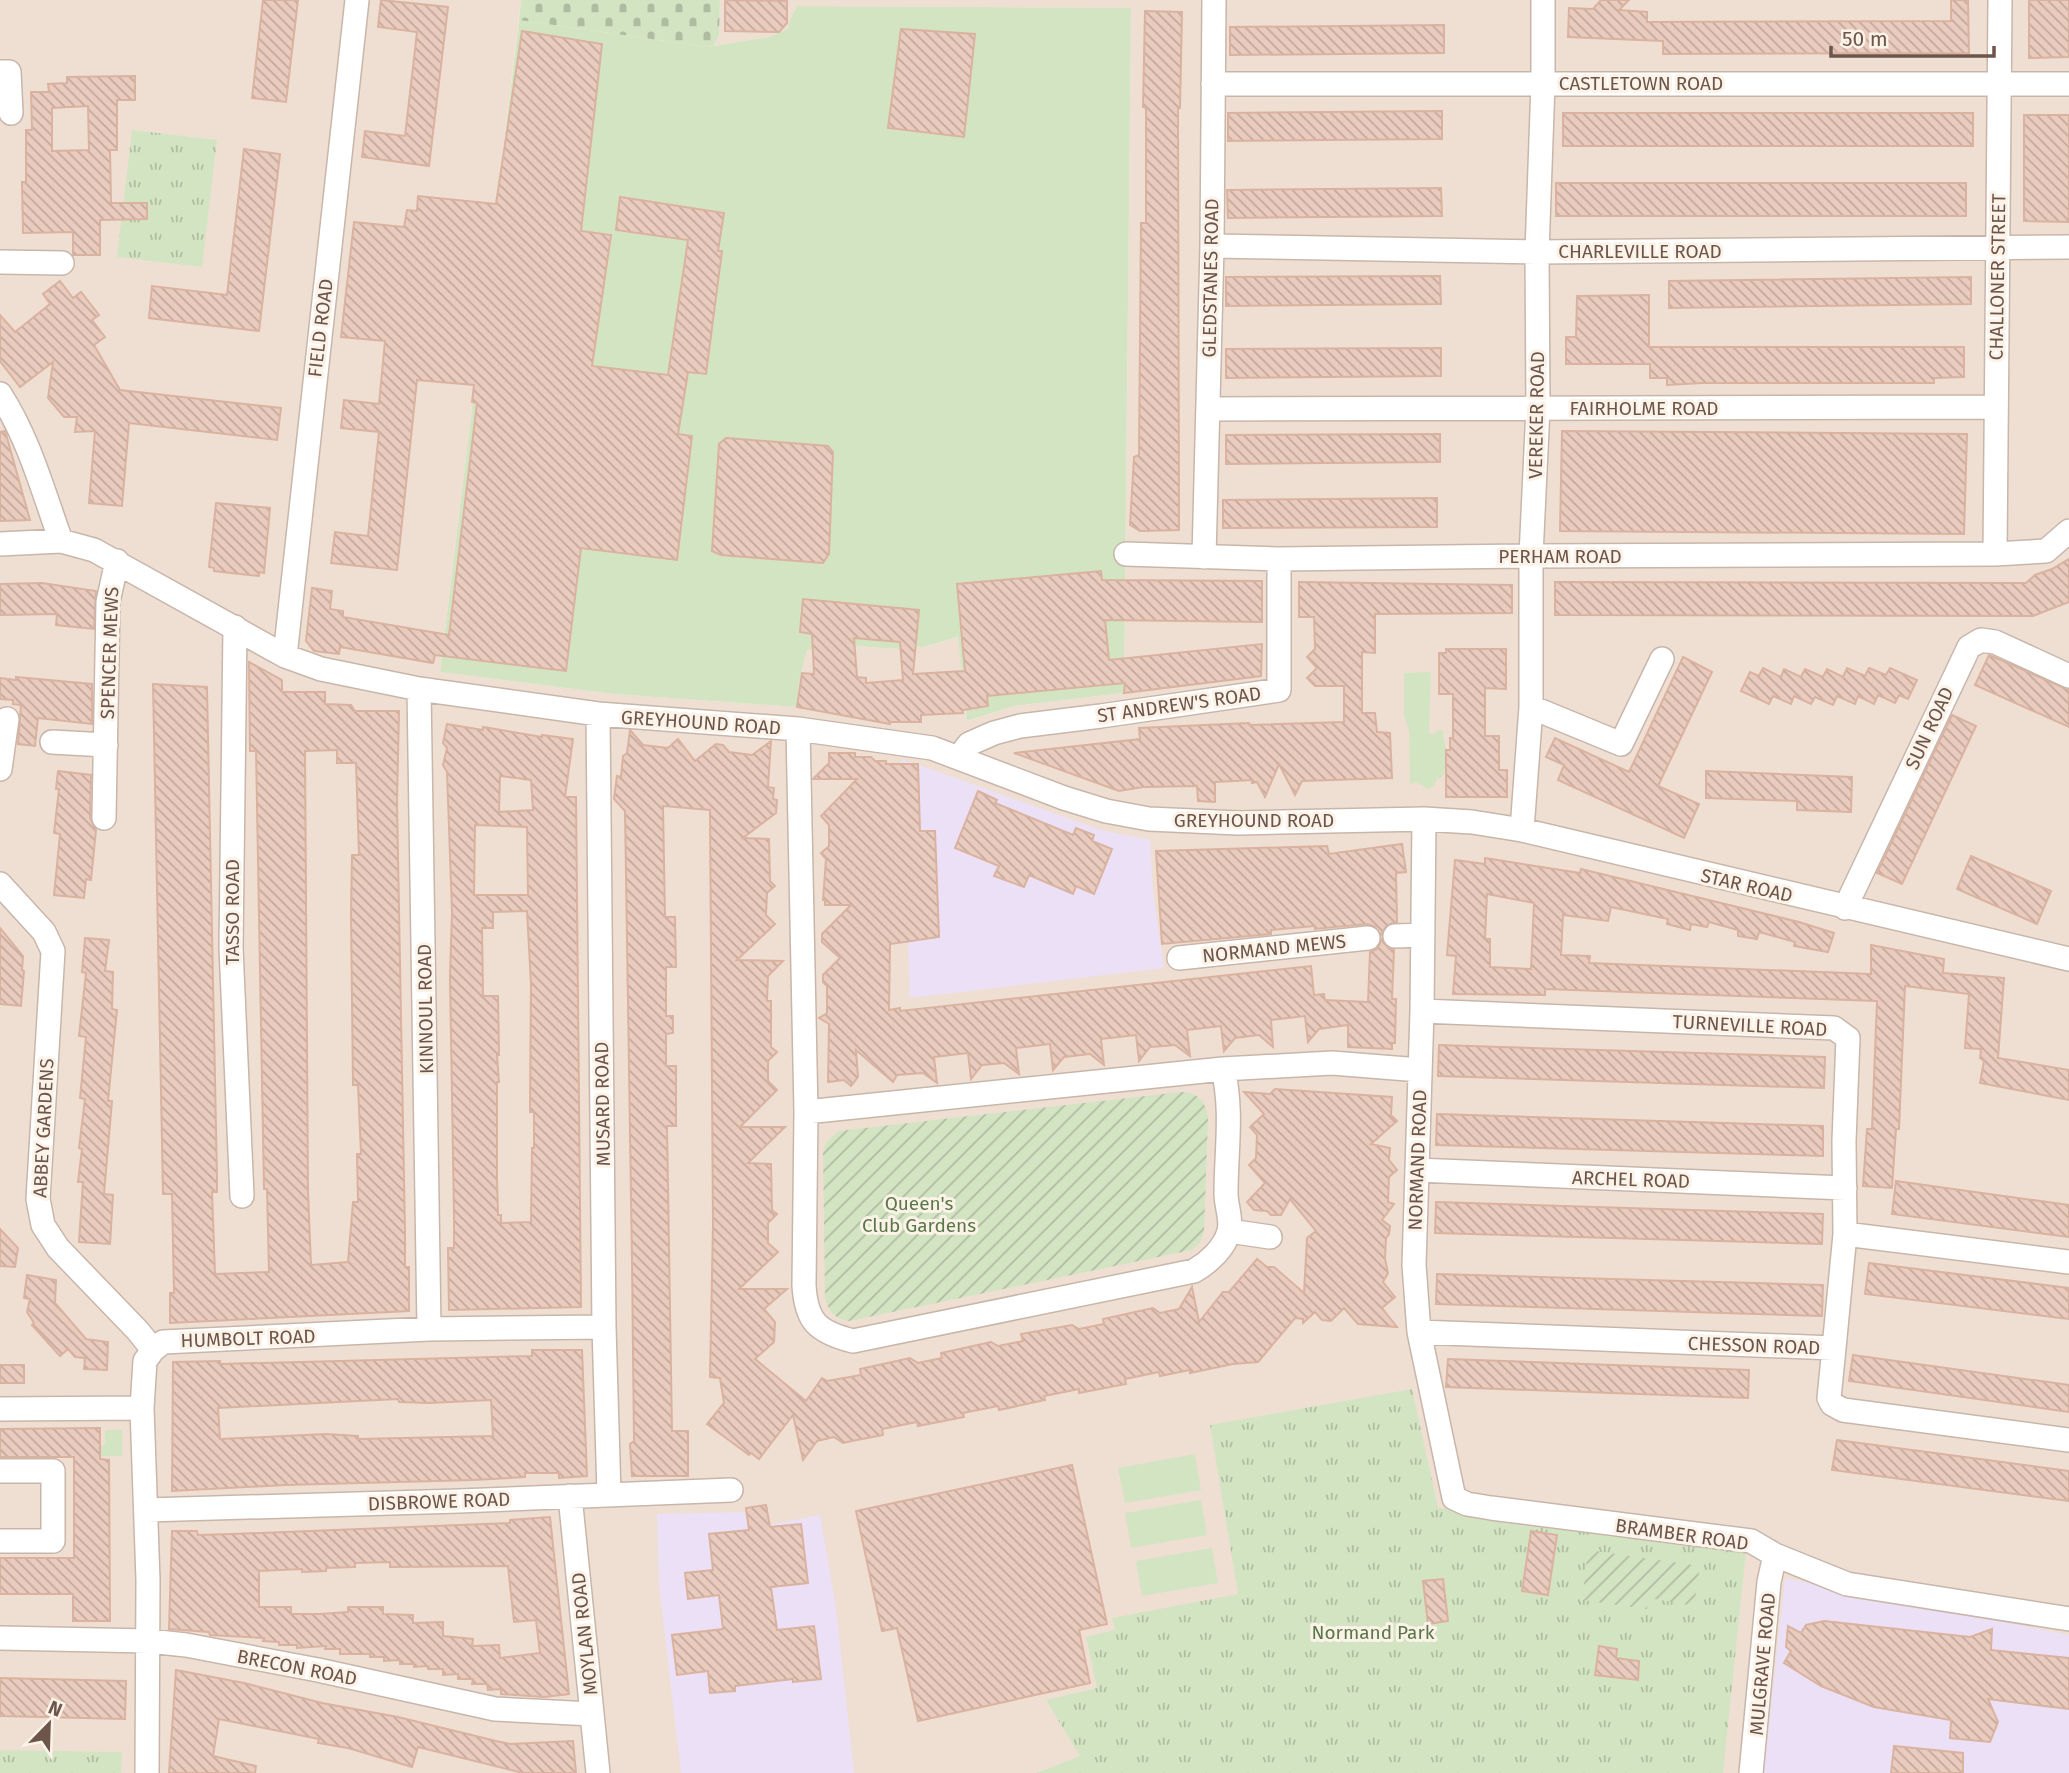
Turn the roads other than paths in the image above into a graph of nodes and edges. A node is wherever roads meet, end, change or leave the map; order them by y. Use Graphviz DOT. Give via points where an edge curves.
graph roads {
  1 [pos="356,0"];
  2 [pos="1214,0"];
  3 [pos="1543,0"];
  4 [pos="2000,0"];
  5 [pos="0,72"];
  6 [pos="1543,83"];
  7 [pos="2000,83"];
  8 [pos="1213,84"];
  9 [pos="2069,84"];
  10 [pos="11,113"];
  11 [pos="1212,246"];
  12 [pos="2069,247"];
  13 [pos="1998,248"];
  14 [pos="1537,251"];
  15 [pos="0,262"];
  16 [pos="62,263"];
  17 [pos="0,394"];
  18 [pos="1995,407"];
  19 [pos="1538,408"];
  20 [pos="1209,409"];
  21 [pos="2069,531"];
  22 [pos="61,541"];
  23 [pos="0,544"];
  24 [pos="1126,554"];
  25 [pos="1995,554"];
  26 [pos="1531,555"];
  27 [pos="1204,557"];
  28 [pos="1279,559"];
  29 [pos="117,561"];
  30 [pos="235,627"];
  31 [pos="285,656"];
  32 [pos="1662,659"];
  33 [pos="2069,676"];
  34 [pos="419,689"];
  35 [pos="1531,707"];
  36 [pos="598,715"];
  37 [pos="7,719"];
  38 [pos="798,729"];
  39 [pos="52,742"];
  40 [pos="106,745"];
  41 [pos="959,757"];
  42 [pos="0,769"];
  43 [pos="104,818"];
  44 [pos="1423,819"];
  45 [pos="1522,831"];
  46 [pos="0,884"];
  47 [pos="1845,908"];
  48 [pos="1423,934"];
  49 [pos="1395,936"];
  50 [pos="1368,938"];
  51 [pos="1179,958"];
  52 [pos="2069,959"];
  53 [pos="1422,1011"];
  54 [pos="1223,1069"];
  55 [pos="1420,1070"];
  56 [pos="806,1111"];
  57 [pos="1417,1170"];
  58 [pos="1845,1188"];
  59 [pos="242,1196"];
  60 [pos="1229,1231"];
  61 [pos="1845,1234"];
  62 [pos="1270,1237"];
  63 [pos="2069,1262"];
  64 [pos="604,1327"];
  65 [pos="429,1329"];
  66 [pos="1419,1332"];
  67 [pos="1833,1349"];
  68 [pos="153,1350"];
  69 [pos="142,1408"];
  70 [pos="0,1409"];
  71 [pos="2069,1440"];
  72 [pos="0,1471"];
  73 [pos="732,1490"];
  74 [pos="609,1494"];
  75 [pos="570,1496"];
  76 [pos="1454,1498"];
  77 [pos="147,1510"];
  78 [pos="0,1541"];
  79 [pos="1775,1555"];
  80 [pos="2069,1619"];
  81 [pos="0,1638"];
  82 [pos="149,1641"];
  83 [pos="592,1714"];
  84 [pos="147,1773"];
  85 [pos="598,1773"];
  86 [pos="1751,1773"];
  1 -- 31 [label="street, FIELD ROAD"];
  2 -- 8 [label="street, GLEDSTANES ROAD"];
  3 -- 6 [label="street, VEREKER ROAD"];
  4 -- 7 [label="street, CHALLONER STREET"];
  5 -- 10 [label="street" via="9,72"];
  6 -- 7 [label="street, CASTLETOWN ROAD"];
  6 -- 8 [label="street, CASTLETOWN ROAD"];
  6 -- 14 [label="street, VEREKER ROAD"];
  7 -- 9 [label="street, CASTLETOWN ROAD"];
  7 -- 13 [label="street, CHALLONER STREET"];
  8 -- 11 [label="street, GLEDSTANES ROAD"];
  11 -- 14 [label="street, CHARLEVILLE ROAD"];
  11 -- 20 [label="street, GLEDSTANES ROAD"];
  12 -- 13 [label="street, CHARLEVILLE ROAD"];
  13 -- 14 [label="street, CHARLEVILLE ROAD"];
  13 -- 18 [label="street, CHALLONER STREET"];
  14 -- 19 [label="street, VEREKER ROAD"];
  15 -- 16 [label="street"];
  17 -- 22 [label="street" via="28,448"];
  18 -- 19 [label="street, FAIRHOLME ROAD"];
  18 -- 25 [label="street, CHALLONER STREET"];
  19 -- 20 [label="street, FAIRHOLME ROAD"];
  19 -- 26 [label="street, VEREKER ROAD"];
  20 -- 27 [label="street, GLEDSTANES ROAD"];
  21 -- 25 [label="street, PERHAM ROAD" via="2046,551"];
  22 -- 23 [label="street, GREYHOUND ROAD"];
  22 -- 29 [label="street, GREYHOUND ROAD"];
  24 -- 27 [label="street, PERHAM ROAD"];
  25 -- 26 [label="street, PERHAM ROAD"];
  26 -- 28 [label="street, PERHAM ROAD"];
  26 -- 35 [label="street, VEREKER ROAD"];
  27 -- 28 [label="street, PERHAM ROAD"];
  28 -- 41 [label="street, ST ANDREW'S ROAD" via="1279,690 1020,726 969,744"];
  29 -- 30 [label="street, GREYHOUND ROAD"];
  29 -- 40 [label="street, SPENCER MEWS" via="108,602"];
  30 -- 31 [label="street, GREYHOUND ROAD"];
  30 -- 59 [label="street, TASSO ROAD" via="231,948"];
  31 -- 34 [label="street, GREYHOUND ROAD" via="321,669"];
  32 -- 35 [label="street" via="1621,744"];
  33 -- 47 [label="street, SUN ROAD" via="1995,642 1982,640 1969,647"];
  34 -- 36 [label="street, GREYHOUND ROAD"];
  34 -- 65 [label="street, KINNOUL ROAD"];
  35 -- 45 [label="street, VEREKER ROAD"];
  36 -- 38 [label="street, GREYHOUND ROAD"];
  36 -- 64 [label="street, MUSARD ROAD"];
  37 -- 42 [label="street"];
  38 -- 41 [label="street, GREYHOUND ROAD" via="932,748"];
  38 -- 56 [label="street"];
  39 -- 40 [label="street, SPENCER MEWS"];
  40 -- 43 [label="street, SPENCER MEWS"];
  41 -- 44 [label="street, GREYHOUND ROAD" via="1064,798 1149,819 1238,823"];
  44 -- 45 [label="street, STAR ROAD"];
  44 -- 48 [label="street, NORMAND ROAD"];
  45 -- 47 [label="street, STAR ROAD"];
  46 -- 68 [label="street, ABBEY GARDENS" via="44,932 53,951 38,1199 43,1224 58,1248"];
  47 -- 52 [label="street, STAR ROAD"];
  48 -- 49 [label="street"];
  48 -- 53 [label="street, NORMAND ROAD"];
  50 -- 51 [label="street, NORMAND MEWS"];
  53 -- 55 [label="street, NORMAND ROAD"];
  53 -- 58 [label="street, TURNEVILLE ROAD" via="1834,1028 1847,1038"];
  54 -- 55 [label="street" via="1332,1063"];
  54 -- 56 [label="street"];
  54 -- 60 [label="street" via="1230,1117"];
  55 -- 57 [label="street, NORMAND ROAD"];
  56 -- 60 [label="street" via="805,1303 819,1328 835,1336 853,1340 1194,1271 1215,1255"];
  57 -- 58 [label="street, ARCHEL ROAD"];
  57 -- 66 [label="street, NORMAND ROAD" via="1414,1265"];
  58 -- 61 [label="street, TURNEVILLE ROAD"];
  60 -- 62 [label="street"];
  61 -- 63 [label="street"];
  61 -- 67 [label="street, TURNEVILLE ROAD"];
  64 -- 65 [label="street, HUMBOLT ROAD"];
  64 -- 74 [label="street, MUSARD ROAD"];
  65 -- 68 [label="street, HUMBOLT ROAD" via="163,1342"];
  66 -- 67 [label="street, CHESSON ROAD"];
  66 -- 76 [label="street, NORMAND ROAD"];
  67 -- 71 [label="street, CHESSON ROAD" via="1829,1398 1843,1410"];
  68 -- 69 [label="street, HUMBOLT ROAD" via="145,1361"];
  69 -- 70 [label="street"];
  69 -- 77 [label="street, HUMBOLT ROAD"];
  72 -- 78 [label="street" via="53,1471 53,1541"];
  73 -- 74 [label="street, DISBROWE ROAD"];
  74 -- 75 [label="street, DISBROWE ROAD"];
  75 -- 77 [label="street, DISBROWE ROAD"];
  75 -- 83 [label="street, MOYLAN ROAD"];
  76 -- 79 [label="street, BRAMBER ROAD" via="1491,1508 1751,1542"];
  77 -- 82 [label="street, HUMBOLT ROAD"];
  79 -- 80 [label="street, BRAMBER ROAD" via="1847,1584"];
  79 -- 86 [label="street, MULGRAVE ROAD"];
  81 -- 82 [label="street, BRECON ROAD"];
  82 -- 83 [label="street, BRECON ROAD" via="318,1670 495,1709"];
  82 -- 84 [label="street, HUMBOLT ROAD"];
  83 -- 85 [label="street, MOYLAN ROAD"];
}
